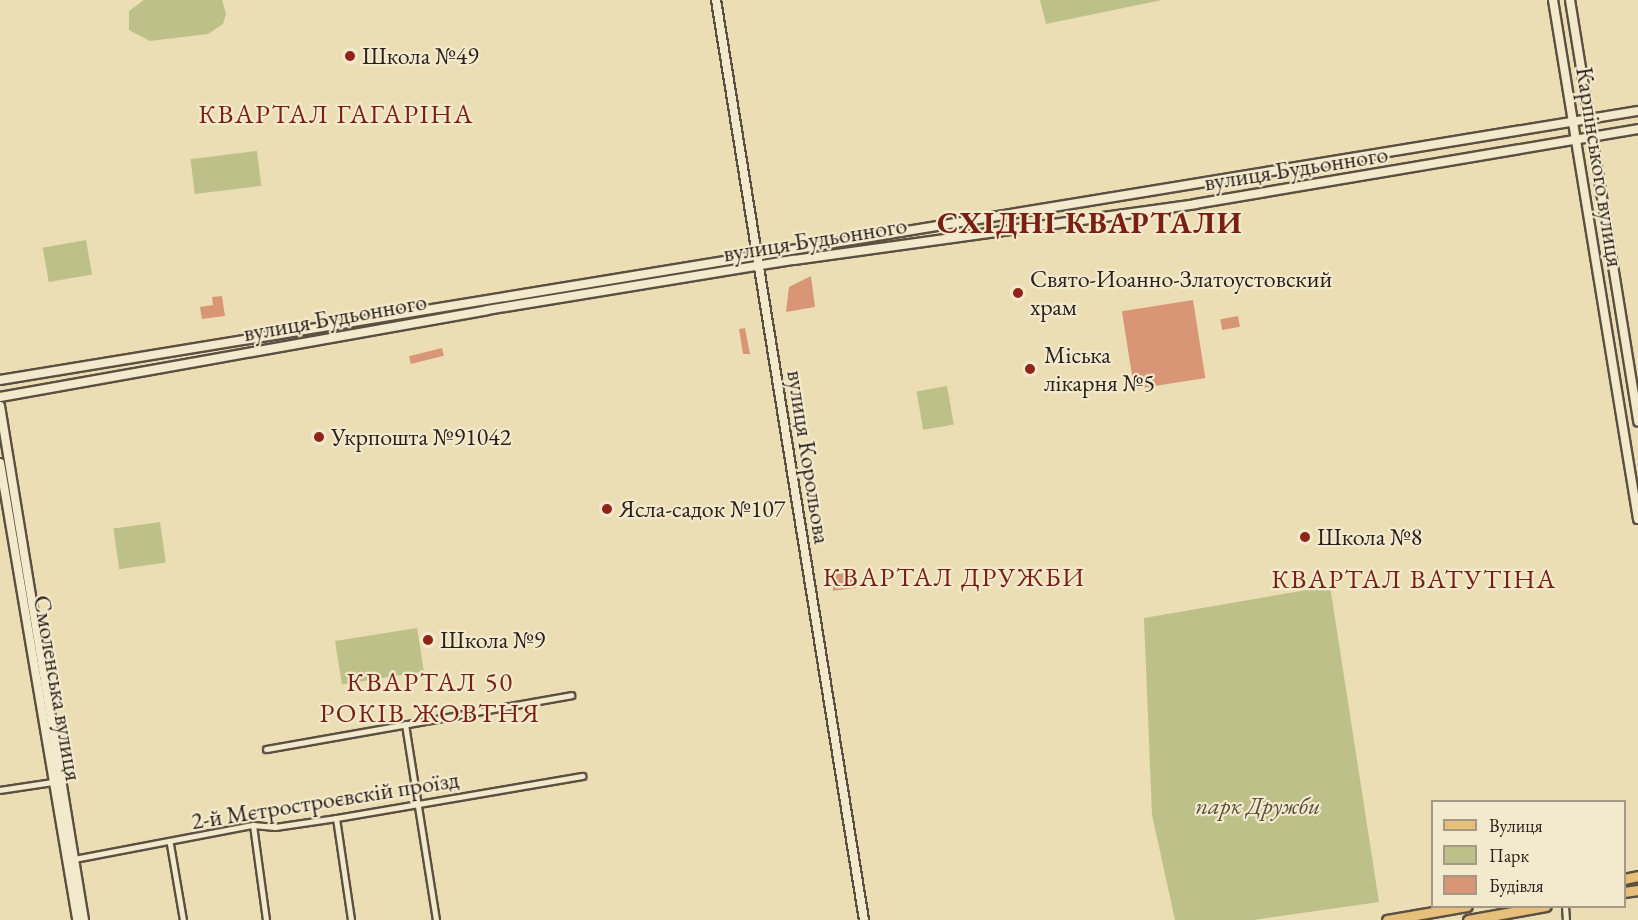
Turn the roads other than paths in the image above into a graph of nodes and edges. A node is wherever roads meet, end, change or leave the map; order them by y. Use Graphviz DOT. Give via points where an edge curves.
graph roads {
  1 [pos="716,0"];
  2 [pos="1553,0"];
  3 [pos="1570,0"];
  4 [pos="1638,111"];
  5 [pos="1589,118"];
  6 [pos="1573,121"];
  7 [pos="1638,129"];
  8 [pos="1592,137"];
  9 [pos="1576,140"];
  10 [pos="756,254"];
  11 [pos="758,266"];
  12 [pos="0,380"];
  13 [pos="0,397"];
  14 [pos="0,406"];
  15 [pos="1638,422"];
  16 [pos="0,463"];
  17 [pos="1638,519"];
  18 [pos="571,695"];
  19 [pos="405,724"];
  20 [pos="266,749"];
  21 [pos="582,776"];
  22 [pos="53,782"];
  23 [pos="0,790"];
  24 [pos="418,805"];
  25 [pos="336,818"];
  26 [pos="253,825"];
  27 [pos="170,844"];
  28 [pos="74,859"];
  29 [pos="1456,908"];
  30 [pos="1535,908"];
  31 [pos="77,920"];
  32 [pos="84,920"];
  33 [pos="183,920"];
  34 [pos="266,920"];
  35 [pos="351,920"];
  36 [pos="436,920"];
  37 [pos="864,920"];
  38 [pos="1387,920"];
  39 [pos="1468,920"];
  1 -- 10 [label="main road, вулиця Корольова"];
  2 -- 6 [label="main road, Карпінського вулиця"];
  3 -- 5 [label="main road, Карпінського вулиця"];
  4 -- 5 [label="main road, вулиця Будьонного"];
  5 -- 6 [label="main road, вулиця Будьонного"];
  5 -- 8 [label="main road, Карпінського вулиця"];
  6 -- 9 [label="main road, Карпінського вулиця"];
  6 -- 10 [label="main road, вулиця Будьонного"];
  7 -- 8 [label="main road, вулиця Будьонного"];
  8 -- 9 [label="main road, вулиця Будьонного"];
  8 -- 15 [label="main road, Карпінського вулиця"];
  9 -- 11 [label="main road, вулиця Будьонного" via="1195,204"];
  9 -- 17 [label="main road, Карпінського вулиця"];
  10 -- 11 [label="main road, вулиця Корольова"];
  10 -- 12 [label="main road, вулиця Будьонного"];
  11 -- 13 [label="main road, вулиця Будьонного"];
  11 -- 37 [label="main road, вулиця Корольова"];
  14 -- 28 [label="main road, Смоленська вулиця"];
  16 -- 22 [label="main road, Смоленська вулиця"];
  18 -- 19 [label="street"];
  19 -- 20 [label="street"];
  19 -- 24 [label="street"];
  21 -- 24 [label="street, 2-й Мєтростроєвскій проїзд"];
  22 -- 23 [label="street"];
  22 -- 31 [label="main road, Смоленська вулиця"];
  24 -- 25 [label="street, 2-й Мєтростроєвскій проїзд"];
  24 -- 36 [label="street"];
  25 -- 26 [label="street, 2-й Мєтростроєвскій проїзд" via="275,827"];
  25 -- 35 [label="street"];
  26 -- 27 [label="street, 2-й Мєтростроєвскій проїзд"];
  26 -- 34 [label="street"];
  27 -- 28 [label="street, 2-й Мєтростроєвскій проїзд"];
  27 -- 33 [label="street"];
  28 -- 32 [label="main road, Смоленська вулиця"];
  29 -- 38 [label="main road"];
  30 -- 39 [label="main road"];
}
